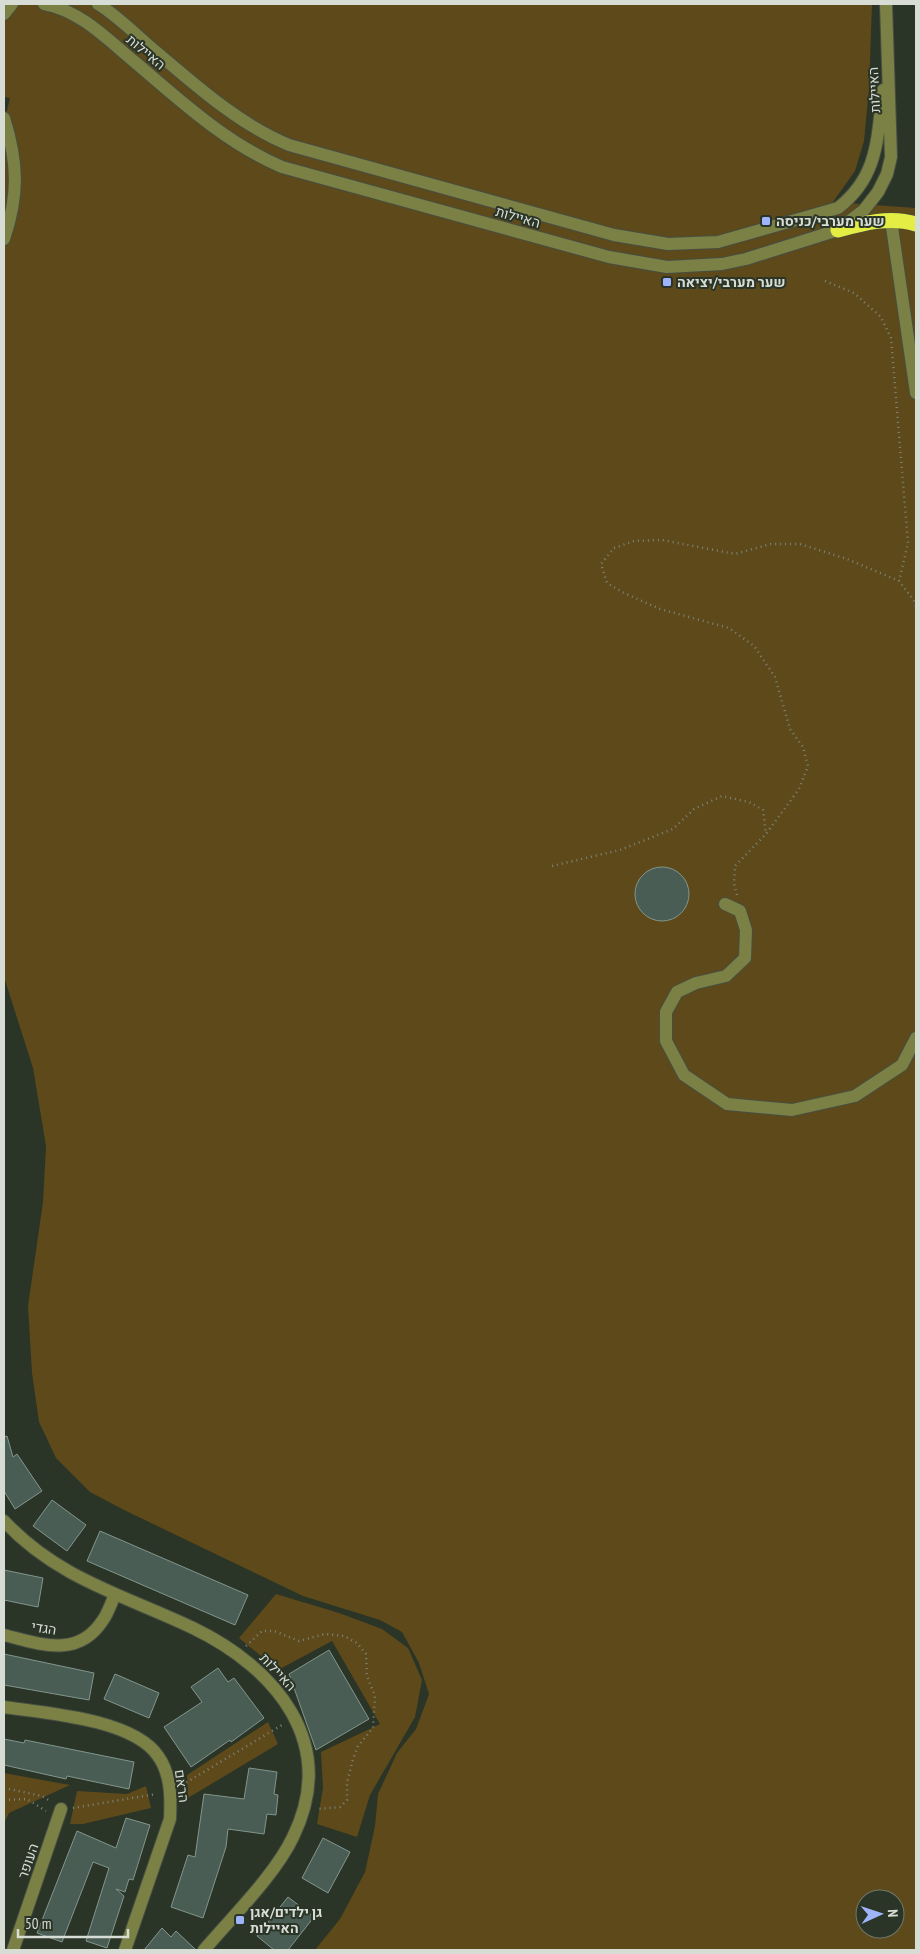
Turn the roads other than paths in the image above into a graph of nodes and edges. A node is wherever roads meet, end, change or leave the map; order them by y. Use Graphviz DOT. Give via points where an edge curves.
graph roads {
  1 [pos="12,4"];
  2 [pos="44,4"];
  3 [pos="98,4"];
  4 [pos="886,4"];
  5 [pos="4,14"];
  6 [pos="887,53"];
  7 [pos="5,124"];
  8 [pos="891,220"];
  9 [pos="916,224"];
  10 [pos="838,230"];
  11 [pos="4,239"];
  12 [pos="916,393"];
  13 [pos="725,904"];
  14 [pos="916,1038"];
  15 [pos="4,1521"];
  16 [pos="16,1534"];
  17 [pos="4,1538"];
  18 [pos="115,1595"];
  19 [pos="4,1635"];
  20 [pos="4,1707"];
  21 [pos="59,1815"];
  22 [pos="13,1950"];
  23 [pos="125,1950"];
  24 [pos="204,1950"];
  1 -- 5 [label="street"];
  2 -- 10 [label="street, האיילות" via="64,9 89,25 221,134 262,158 291,169 608,257 667,267 722,264 746,259"];
  3 -- 6 [label="street, האיילות" via="234,116 272,138 298,148 614,235 668,244 718,242 740,237 838,208 852,196 873,158"];
  4 -- 6 [label="street, האיילות"];
  6 -- 10 [label="street, האיילות" via="891,157 887,174 864,210"];
  7 -- 11 [label="street" via="15,159 16,177"];
  8 -- 9 [label="highway"];
  8 -- 10 [label="highway"];
  8 -- 12 [label="street"];
  13 -- 14 [label="street" via="740,911 746,930 745,958 726,976 696,983 677,992 666,1012 666,1041 684,1075 727,1104 792,1110 855,1096 902,1065"];
  15 -- 16 [label="street, האיילות"];
  16 -- 17 [label="street"];
  16 -- 18 [label="street, האיילות" via="71,1574"];
  18 -- 19 [label="street, הגדי" via="93,1632 66,1646 47,1646"];
  18 -- 24 [label="street, האיילות" via="193,1628 239,1655 266,1677 285,1700 299,1726 307,1754 308,1781 303,1812 293,1837 280,1860"];
  20 -- 23 [label="street, הראם" via="72,1716 106,1725 144,1742 158,1754 165,1768 171,1801 170,1819"];
  21 -- 22 [label="street, העופר"];
}
